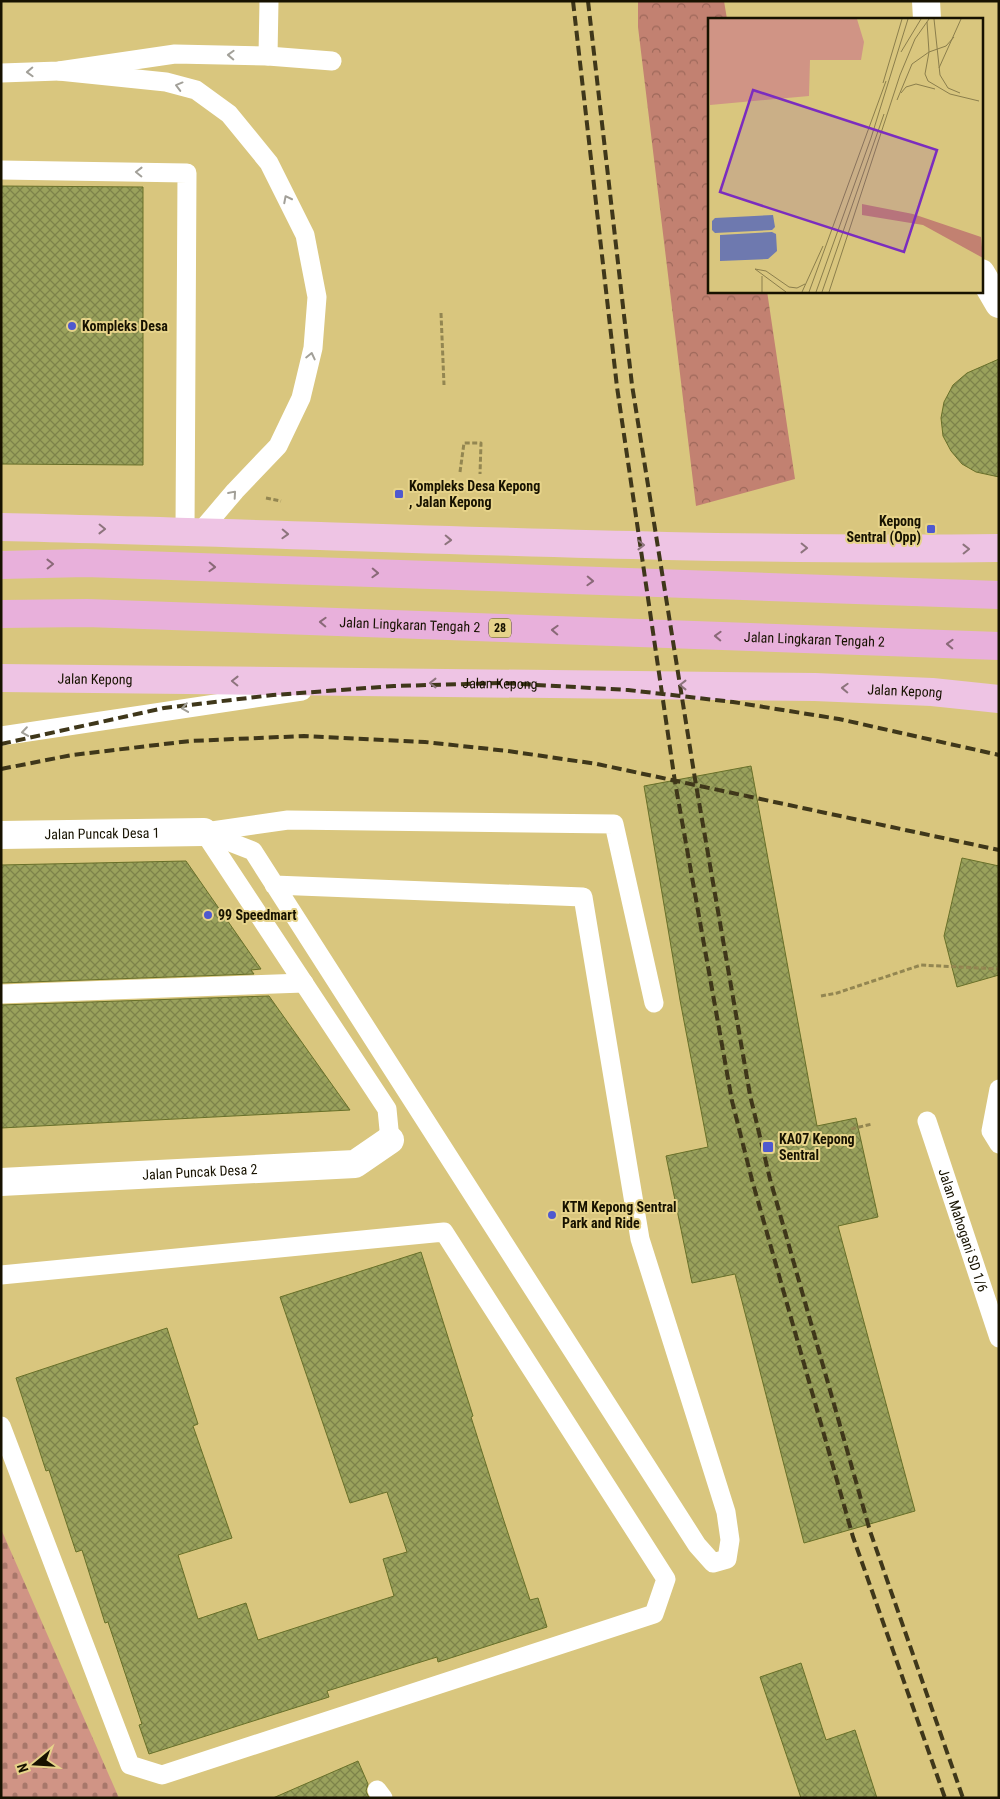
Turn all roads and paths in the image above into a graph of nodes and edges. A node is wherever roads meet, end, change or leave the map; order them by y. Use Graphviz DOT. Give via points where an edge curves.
graph roads {
  1 [pos="269,1"];
  2 [pos="926,1"];
  3 [pos="927,18"];
  4 [pos="268,56"];
  5 [pos="332,61"];
  6 [pos="58,71"];
  7 [pos="1,74"];
  8 [pos="1,170"];
  9 [pos="982,275"];
  10 [pos="999,304"];
  11 [pos="440,313"];
  12 [pos="444,385"];
  13 [pos="460,472"];
  14 [pos="480,474"];
  15 [pos="1,527"];
  16 [pos="193,531"];
  17 [pos="999,548"];
  18 [pos="1,565"];
  19 [pos="999,595"];
  20 [pos="1,614"];
  21 [pos="999,646"];
  22 [pos="1,678"];
  23 [pos="355,682"];
  24 [pos="999,699"];
  25 [pos="1,736"];
  26 [pos="204,832"];
  27 [pos="1,835"];
  28 [pos="274,884"];
  29 [pos="999,969"];
  30 [pos="304,983"];
  31 [pos="1,994"];
  32 [pos="821,996"];
  33 [pos="654,1003"];
  34 [pos="999,1089"];
  35 [pos="927,1122"];
  36 [pos="872,1124"];
  37 [pos="851,1129"];
  38 [pos="390,1140"];
  39 [pos="999,1144"];
  40 [pos="1,1182"];
  41 [pos="1,1275"];
  42 [pos="999,1338"];
  43 [pos="1,1426"];
  1 -- 4 [label="lane"];
  2 -- 3 [label="street"];
  4 -- 5 [label="lane"];
  4 -- 6 [label="lane, one-way" via="175,54"];
  6 -- 7 [label="lane, one-way"];
  16 -- 6 [label="lane, one-way" via="278,446 302,398 313,348 317,297 306,234 268,163 229,114 196,90 166,82"];
  16 -- 8 [label="lane, one-way" via="187,173"];
  9 -- 10 [label="street"];
  11 -- 12 [label="path"];
  13 -- 14 [label="path" via="464,443 481,443"];
  15 -- 16 [label="main road, one-way"];
  16 -- 17 [label="main road, one-way" via="575,544"];
  18 -- 19 [label="highway, one-way" via="86,563"];
  21 -- 20 [label="highway, Jalan Lingkaran Tengah 2 / 28, one-way" via="87,613"];
  23 -- 22 [label="main road, Jalan Kepong, one-way"];
  24 -- 23 [label="main road, Jalan Kepong, one-way" via="932,692 815,687"];
  23 -- 25 [label="lane, one-way"];
  26 -- 27 [label="street, Jalan Puncak Desa 1"];
  26 -- 28 [label="lane" via="252,852"];
  26 -- 30 [label="lane"];
  26 -- 33 [label="lane" via="288,820 614,824"];
  28 -- 28 [label="lane" via="697,1545 713,1563 727,1560 730,1540 726,1512 640,1239 583,897"];
  29 -- 32 [label="path" via="921,965"];
  30 -- 31 [label="lane"];
  30 -- 38 [label="lane" via="387,1109"];
  34 -- 39 [label="lane" via="991,1130"];
  35 -- 42 [label="lane, Jalan Mahogani SD 1/6"];
  36 -- 37 [label="path"];
  38 -- 40 [label="street, Jalan Puncak Desa 2" via="355,1164"];
  41 -- 43 [label="lane" via="444,1232 666,1579 654,1614 162,1775 130,1765"];
}
